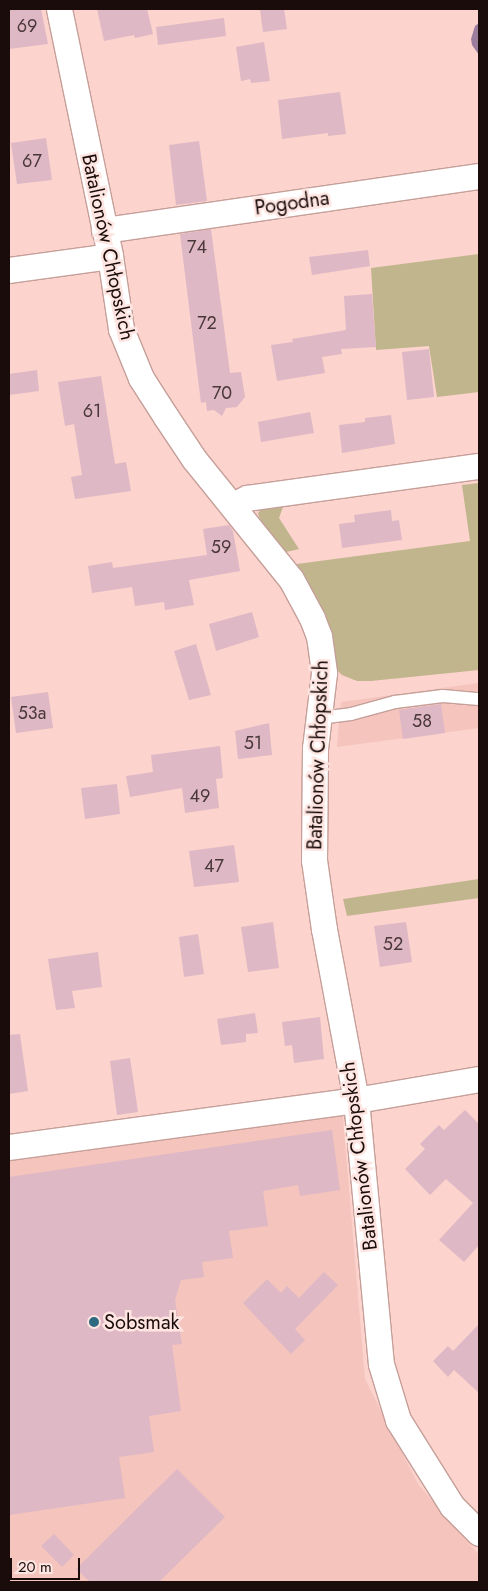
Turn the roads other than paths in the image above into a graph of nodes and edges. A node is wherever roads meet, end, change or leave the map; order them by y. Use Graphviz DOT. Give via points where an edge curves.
graph roads {
  1 [pos="59,9"];
  2 [pos="479,176"];
  3 [pos="104,230"];
  4 [pos="110,256"];
  5 [pos="9,270"];
  6 [pos="479,466"];
  7 [pos="232,505"];
  8 [pos="479,699"];
  9 [pos="319,718"];
  10 [pos="479,1079"];
  11 [pos="356,1100"];
  12 [pos="9,1147"];
  13 [pos="479,1533"];
  1 -- 3 [label="street, Batalionów Chłopskich"];
  2 -- 3 [label="street, Pogodna"];
  3 -- 4 [label="street, Batalionów Chłopskich"];
  4 -- 5 [label="street"];
  4 -- 7 [label="street, Batalionów Chłopskich" via="121,329 141,378 194,459"];
  6 -- 7 [label="street" via="247,498"];
  7 -- 9 [label="street, Batalionów Chłopskich" via="291,579 312,618 324,664"];
  8 -- 9 [label="lane" via="443,696"];
  9 -- 11 [label="street, Batalionów Chłopskich" via="315,748 314,860"];
  10 -- 11 [label="street"];
  11 -- 12 [label="street"];
  11 -- 13 [label="street, Batalionów Chłopskich" via="381,1364 398,1420 452,1506"];
}
